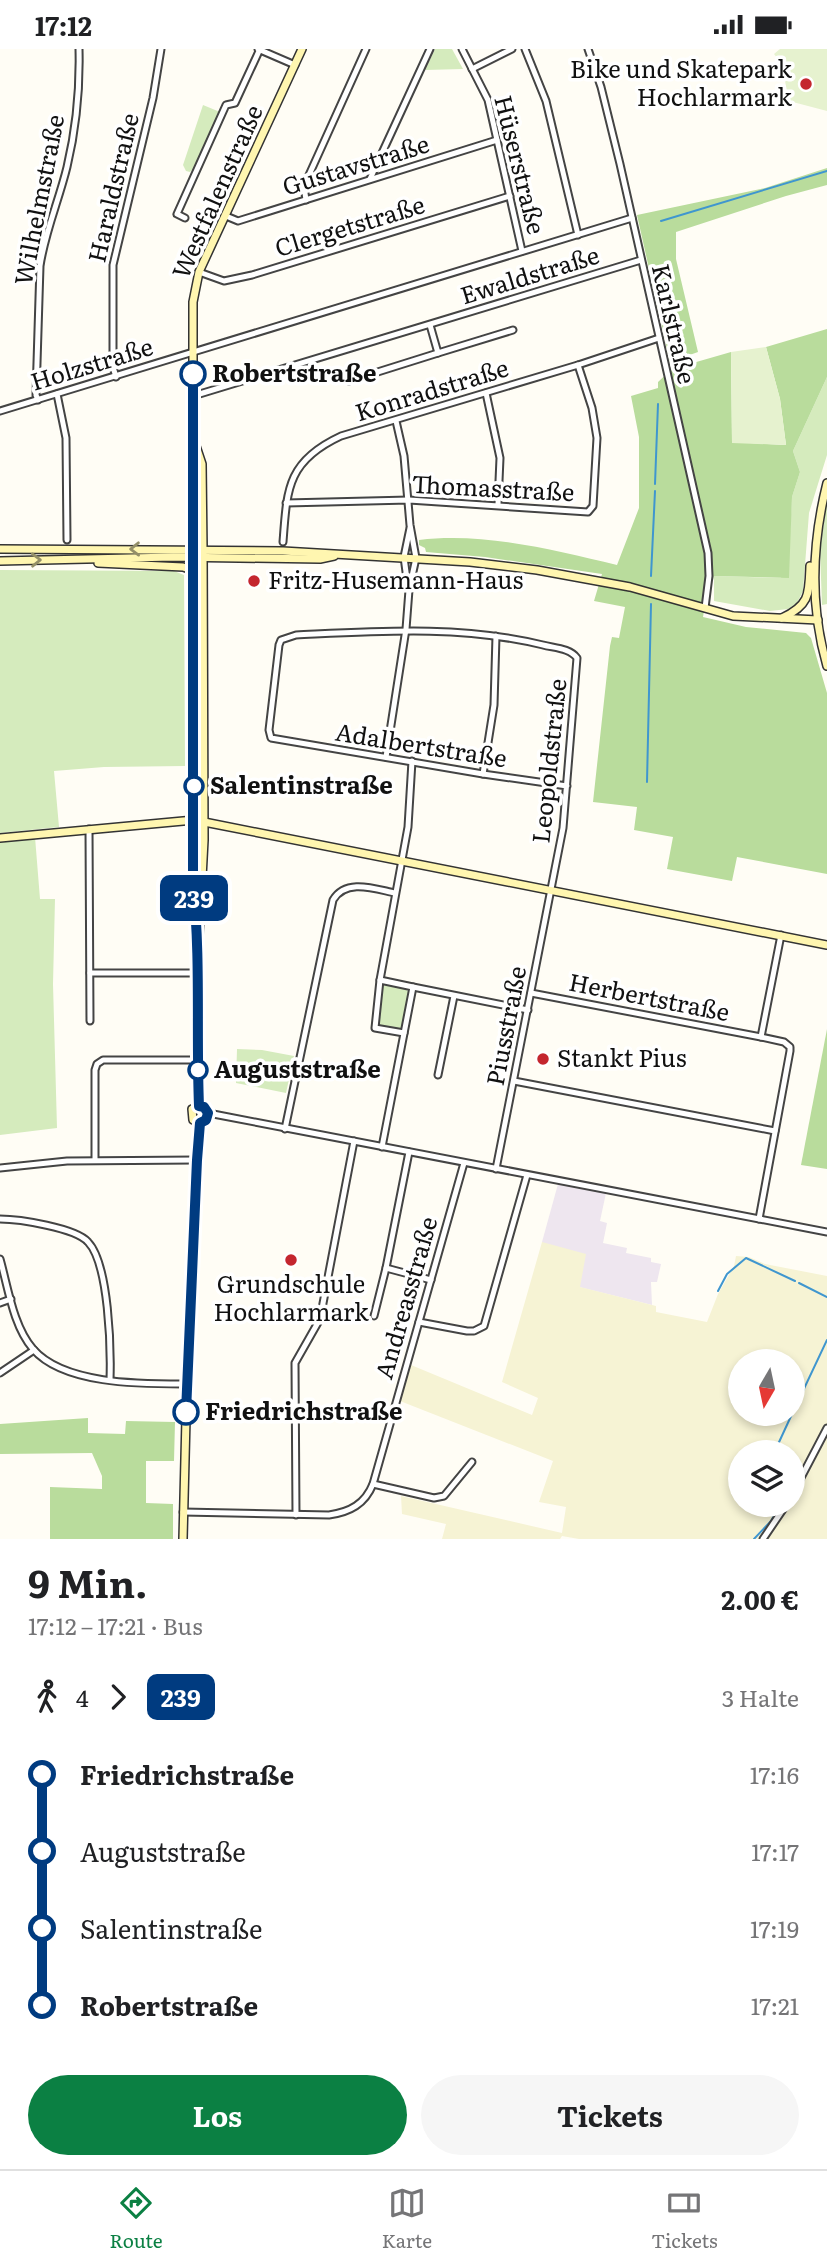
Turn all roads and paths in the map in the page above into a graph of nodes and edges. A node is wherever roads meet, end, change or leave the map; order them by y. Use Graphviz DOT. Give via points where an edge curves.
graph roads {
  1 [pos="79,49"];
  2 [pos="161,49"];
  3 [pos="259,49"];
  4 [pos="302,49"];
  5 [pos="366,49"];
  6 [pos="430,49"];
  7 [pos="462,49"];
  8 [pos="512,49"];
  9 [pos="525,49"];
  10 [pos="588,49"];
  11 [pos="295,65"];
  12 [pos="472,69"];
  13 [pos="497,140"];
  14 [pos="370,180"];
  15 [pos="510,196"];
  16 [pos="306,200"];
  17 [pos="226,216"];
  18 [pos="185,218"];
  19 [pos="632,218"];
  20 [pos="578,235"];
  21 [pos="522,251"];
  22 [pos="641,260"];
  23 [pos="200,272"];
  24 [pos="430,325"];
  25 [pos="513,330"];
  26 [pos="659,338"];
  27 [pos="193,353"];
  28 [pos="438,353"];
  29 [pos="578,365"];
  30 [pos="116,377"];
  31 [pos="349,381"];
  32 [pos="486,393"];
  33 [pos="57,394"];
  34 [pos="193,396"];
  35 [pos="38,400"];
  36 [pos="0,411"];
  37 [pos="397,421"];
  38 [pos="193,439"];
  39 [pos="827,484"];
  40 [pos="409,500"];
  41 [pos="286,503"];
  42 [pos="822,503"];
  43 [pos="498,504"];
  44 [pos="410,525"];
  45 [pos="67,540"];
  46 [pos="283,543"];
  47 [pos="0,549"];
  48 [pos="192,553"];
  49 [pos="203,553"];
  50 [pos="404,557"];
  51 [pos="416,558"];
  52 [pos="73,560"];
  53 [pos="0,561"];
  54 [pos="192,570"];
  55 [pos="409,590"];
  56 [pos="705,608"];
  57 [pos="779,619"];
  58 [pos="818,620"];
  59 [pos="406,629"];
  60 [pos="496,636"];
  61 [pos="827,666"];
  62 [pos="271,739"];
  63 [pos="386,757"];
  64 [pos="412,761"];
  65 [pos="483,774"];
  66 [pos="567,786"];
  67 [pos="194,820"];
  68 [pos="204,822"];
  69 [pos="89,829"];
  70 [pos="0,838"];
  71 [pos="401,860"];
  72 [pos="552,890"];
  73 [pos="395,893"];
  74 [pos="198,929"];
  75 [pos="781,935"];
  76 [pos="827,944"];
  77 [pos="90,973"];
  78 [pos="197,973"];
  79 [pos="380,980"];
  80 [pos="413,987"];
  81 [pos="531,993"];
  82 [pos="454,996"];
  83 [pos="528,1010"];
  84 [pos="90,1021"];
  85 [pos="404,1034"];
  86 [pos="761,1037"];
  87 [pos="198,1060"];
  88 [pos="438,1075"];
  89 [pos="514,1081"];
  90 [pos="199,1106"];
  91 [pos="208,1113"];
  92 [pos="200,1123"];
  93 [pos="285,1129"];
  94 [pos="775,1131"];
  95 [pos="354,1141"];
  96 [pos="382,1147"];
  97 [pos="410,1152"];
  98 [pos="95,1160"];
  99 [pos="197,1160"];
  100 [pos="464,1163"];
  101 [pos="0,1168"];
  102 [pos="496,1169"];
  103 [pos="527,1175"];
  104 [pos="0,1219"];
  105 [pos="759,1219"];
  106 [pos="827,1232"];
  107 [pos="0,1259"];
  108 [pos="386,1268"];
  109 [pos="431,1280"];
  110 [pos="11,1299"];
  111 [pos="0,1303"];
  112 [pos="374,1316"];
  113 [pos="419,1322"];
  114 [pos="34,1350"];
  115 [pos="0,1373"];
  116 [pos="110,1380"];
  117 [pos="187,1384"];
  118 [pos="827,1428"];
  119 [pos="472,1462"];
  120 [pos="805,1470"];
  121 [pos="373,1484"];
  122 [pos="183,1512"];
  123 [pos="296,1515"];
  124 [pos="778,1517"];
  125 [pos="183,1539"];
  126 [pos="762,1539"];
  1 -- 35 [label="street, Wilhelmstraße" via="67,166 40,266"];
  2 -- 30 [label="street, Haraldstraße" via="113,265"];
  3 -- 11 [label="street"];
  3 -- 18 [label="street" via="235,103 226,105 193,176 177,214"];
  4 -- 11 [label="main road, Westfalenstraße"];
  5 -- 16 [label="street" via="304,186"];
  6 -- 14 [label="street"];
  7 -- 12 [label="street, Hüserstraße"];
  8 -- 12 [label="street"];
  9 -- 20 [label="street" via="546,101"];
  10 -- 19 [label="street, Karlstraße"];
  11 -- 17 [label="main road, Westfalenstraße"];
  12 -- 13 [label="street, Hüserstraße" via="488,100"];
  13 -- 14 [label="street, Gustavstraße"];
  13 -- 15 [label="street, Hüserstraße"];
  14 -- 16 [label="street, Gustavstraße"];
  15 -- 21 [label="street, Hüserstraße"];
  15 -- 23 [label="street, Clergetstraße" via="252,275 224,281"];
  16 -- 17 [label="street, Gustavstraße" via="238,221"];
  17 -- 23 [label="main road, Westfalenstraße"];
  19 -- 20 [label="street"];
  19 -- 22 [label="street, Karlstraße"];
  20 -- 21 [label="street"];
  21 -- 27 [label="street"];
  22 -- 24 [label="street, Ewaldstraße"];
  22 -- 26 [label="street, Karlstraße"];
  23 -- 27 [label="main road, Westfalenstraße" via="193,302"];
  24 -- 28 [label="street"];
  24 -- 34 [label="street, Ewaldstraße"];
  25 -- 28 [label="street, Ewaldstraße"];
  26 -- 29 [label="street, Konradstraße"];
  26 -- 56 [label="street, Karlstraße" via="708,553"];
  27 -- 30 [label="street, Holzstraße"];
  27 -- 34 [label="main road, Westfalenstraße"];
  28 -- 31 [label="street, Ewaldstraße"];
  29 -- 32 [label="street, Konradstraße"];
  29 -- 43 [label="street, Thomasstraße" via="597,438 593,506 588,512"];
  30 -- 33 [label="street, Holzstraße"];
  32 -- 37 [label="street, Konradstraße"];
  32 -- 43 [label="street" via="500,458"];
  33 -- 35 [label="street, Holzstraße"];
  33 -- 45 [label="street" via="66,438"];
  34 -- 38 [label="main road, Westfalenstraße"];
  35 -- 36 [label="street, Holzstraße"];
  37 -- 40 [label="street"];
  37 -- 41 [label="street, Konradstraße" via="323,445 299,467"];
  38 -- 48 [label="main road, Westfalenstraße"];
  38 -- 49 [label="main road, Westfalenstraße" via="202,464"];
  39 -- 42 [label="main road"];
  40 -- 41 [label="street, Thomasstraße"];
  40 -- 43 [label="street, Thomasstraße"];
  40 -- 44 [label="street"];
  41 -- 46 [label="street, Konradstraße"];
  42 -- 57 [label="main road" via="815,514 808,595 796,611"];
  42 -- 58 [label="main road" via="815,564"];
  44 -- 50 [label="street"];
  44 -- 51 [label="street"];
  48 -- 47 [label="main road, one-way"];
  48 -- 49 [label="main road"];
  48 -- 52 [label="main road"];
  48 -- 54 [label="main road, Westfalenstraße"];
  49 -- 50 [label="main road"];
  49 -- 68 [label="main road, Westfalenstraße"];
  50 -- 51 [label="main road"];
  50 -- 55 [label="street"];
  51 -- 55 [label="street"];
  51 -- 56 [label="main road" via="537,569 646,590"];
  53 -- 52 [label="main road, one-way"];
  52 -- 54 [label="main road"];
  54 -- 67 [label="main road, Westfalenstraße"];
  55 -- 59 [label="street"];
  56 -- 57 [label="main road" via="733,616"];
  57 -- 58 [label="main road"];
  58 -- 61 [label="main road"];
  59 -- 60 [label="street, Leopoldstraße"];
  59 -- 62 [label="street, Leopoldstraße" via="296,635 281,640"];
  59 -- 63 [label="street"];
  60 -- 65 [label="street" via="494,705"];
  60 -- 66 [label="street, Leopoldstraße" via="570,652 577,658"];
  62 -- 63 [label="street, Adalbertstraße"];
  63 -- 64 [label="street, Adalbertstraße"];
  64 -- 65 [label="street, Adalbertstraße"];
  64 -- 71 [label="street"];
  65 -- 66 [label="street, Adalbertstraße"];
  66 -- 72 [label="street, Leopoldstraße"];
  67 -- 68 [label="main road"];
  67 -- 69 [label="main road"];
  67 -- 74 [label="main road, Westfalenstraße"];
  68 -- 71 [label="main road"];
  68 -- 74 [label="main road, Westfalenstraße"];
  69 -- 70 [label="main road"];
  69 -- 77 [label="street"];
  71 -- 72 [label="main road"];
  71 -- 73 [label="street"];
  72 -- 75 [label="main road"];
  72 -- 81 [label="street, Piusstraße"];
  73 -- 79 [label="street"];
  73 -- 93 [label="street" via="348,888 333,900"];
  74 -- 78 [label="main road, Westfalenstraße"];
  75 -- 76 [label="main road"];
  75 -- 86 [label="street"];
  77 -- 78 [label="street"];
  77 -- 84 [label="street"];
  78 -- 87 [label="main road, Westfalenstraße"];
  79 -- 80 [label="street"];
  79 -- 85 [label="street" via="375,1028"];
  80 -- 82 [label="street"];
  80 -- 85 [label="street"];
  81 -- 83 [label="street, Piusstraße"];
  81 -- 86 [label="street, Herbertstraße"];
  82 -- 83 [label="street"];
  82 -- 88 [label="street"];
  83 -- 89 [label="street, Piusstraße"];
  85 -- 96 [label="street"];
  86 -- 94 [label="street, Herbertstraße" via="790,1047"];
  87 -- 90 [label="main road, Westfalenstraße"];
  87 -- 98 [label="street" via="99,1061 95,1070"];
  89 -- 94 [label="street"];
  89 -- 102 [label="street, Piusstraße"];
  90 -- 91 [label="main road"];
  90 -- 92 [label="main road, Westfalenstraße" via="191,1115"];
  91 -- 92 [label="main road"];
  91 -- 93 [label="street"];
  92 -- 99 [label="main road, Westfalenstraße"];
  93 -- 95 [label="street"];
  94 -- 105 [label="street"];
  95 -- 96 [label="street"];
  95 -- 123 [label="street" via="320,1319 295,1363"];
  96 -- 97 [label="street"];
  97 -- 100 [label="street"];
  97 -- 108 [label="street"];
  98 -- 99 [label="street"];
  98 -- 101 [label="street"];
  99 -- 117 [label="main road, Westfalenstraße"];
  100 -- 102 [label="street"];
  100 -- 109 [label="street, Andreasstraße"];
  102 -- 103 [label="street"];
  103 -- 105 [label="street"];
  103 -- 113 [label="street" via="484,1326 467,1331"];
  104 -- 116 [label="street" via="75,1233 91,1245 107,1308"];
  105 -- 106 [label="street"];
  107 -- 110 [label="street"];
  108 -- 109 [label="street"];
  108 -- 112 [label="street"];
  109 -- 113 [label="street, Andreasstraße"];
  110 -- 111 [label="street"];
  110 -- 114 [label="street"];
  113 -- 121 [label="street, Andreasstraße"];
  114 -- 115 [label="street"];
  114 -- 116 [label="street" via="71,1372"];
  116 -- 117 [label="street"];
  117 -- 122 [label="main road, Westfalenstraße"];
  118 -- 120 [label="street"];
  119 -- 121 [label="street" via="444,1496 434,1499"];
  121 -- 123 [label="street" via="363,1501 348,1510"];
  122 -- 123 [label="street"];
  122 -- 125 [label="main road, Westfalenstraße"];
  124 -- 126 [label="street"];
}
